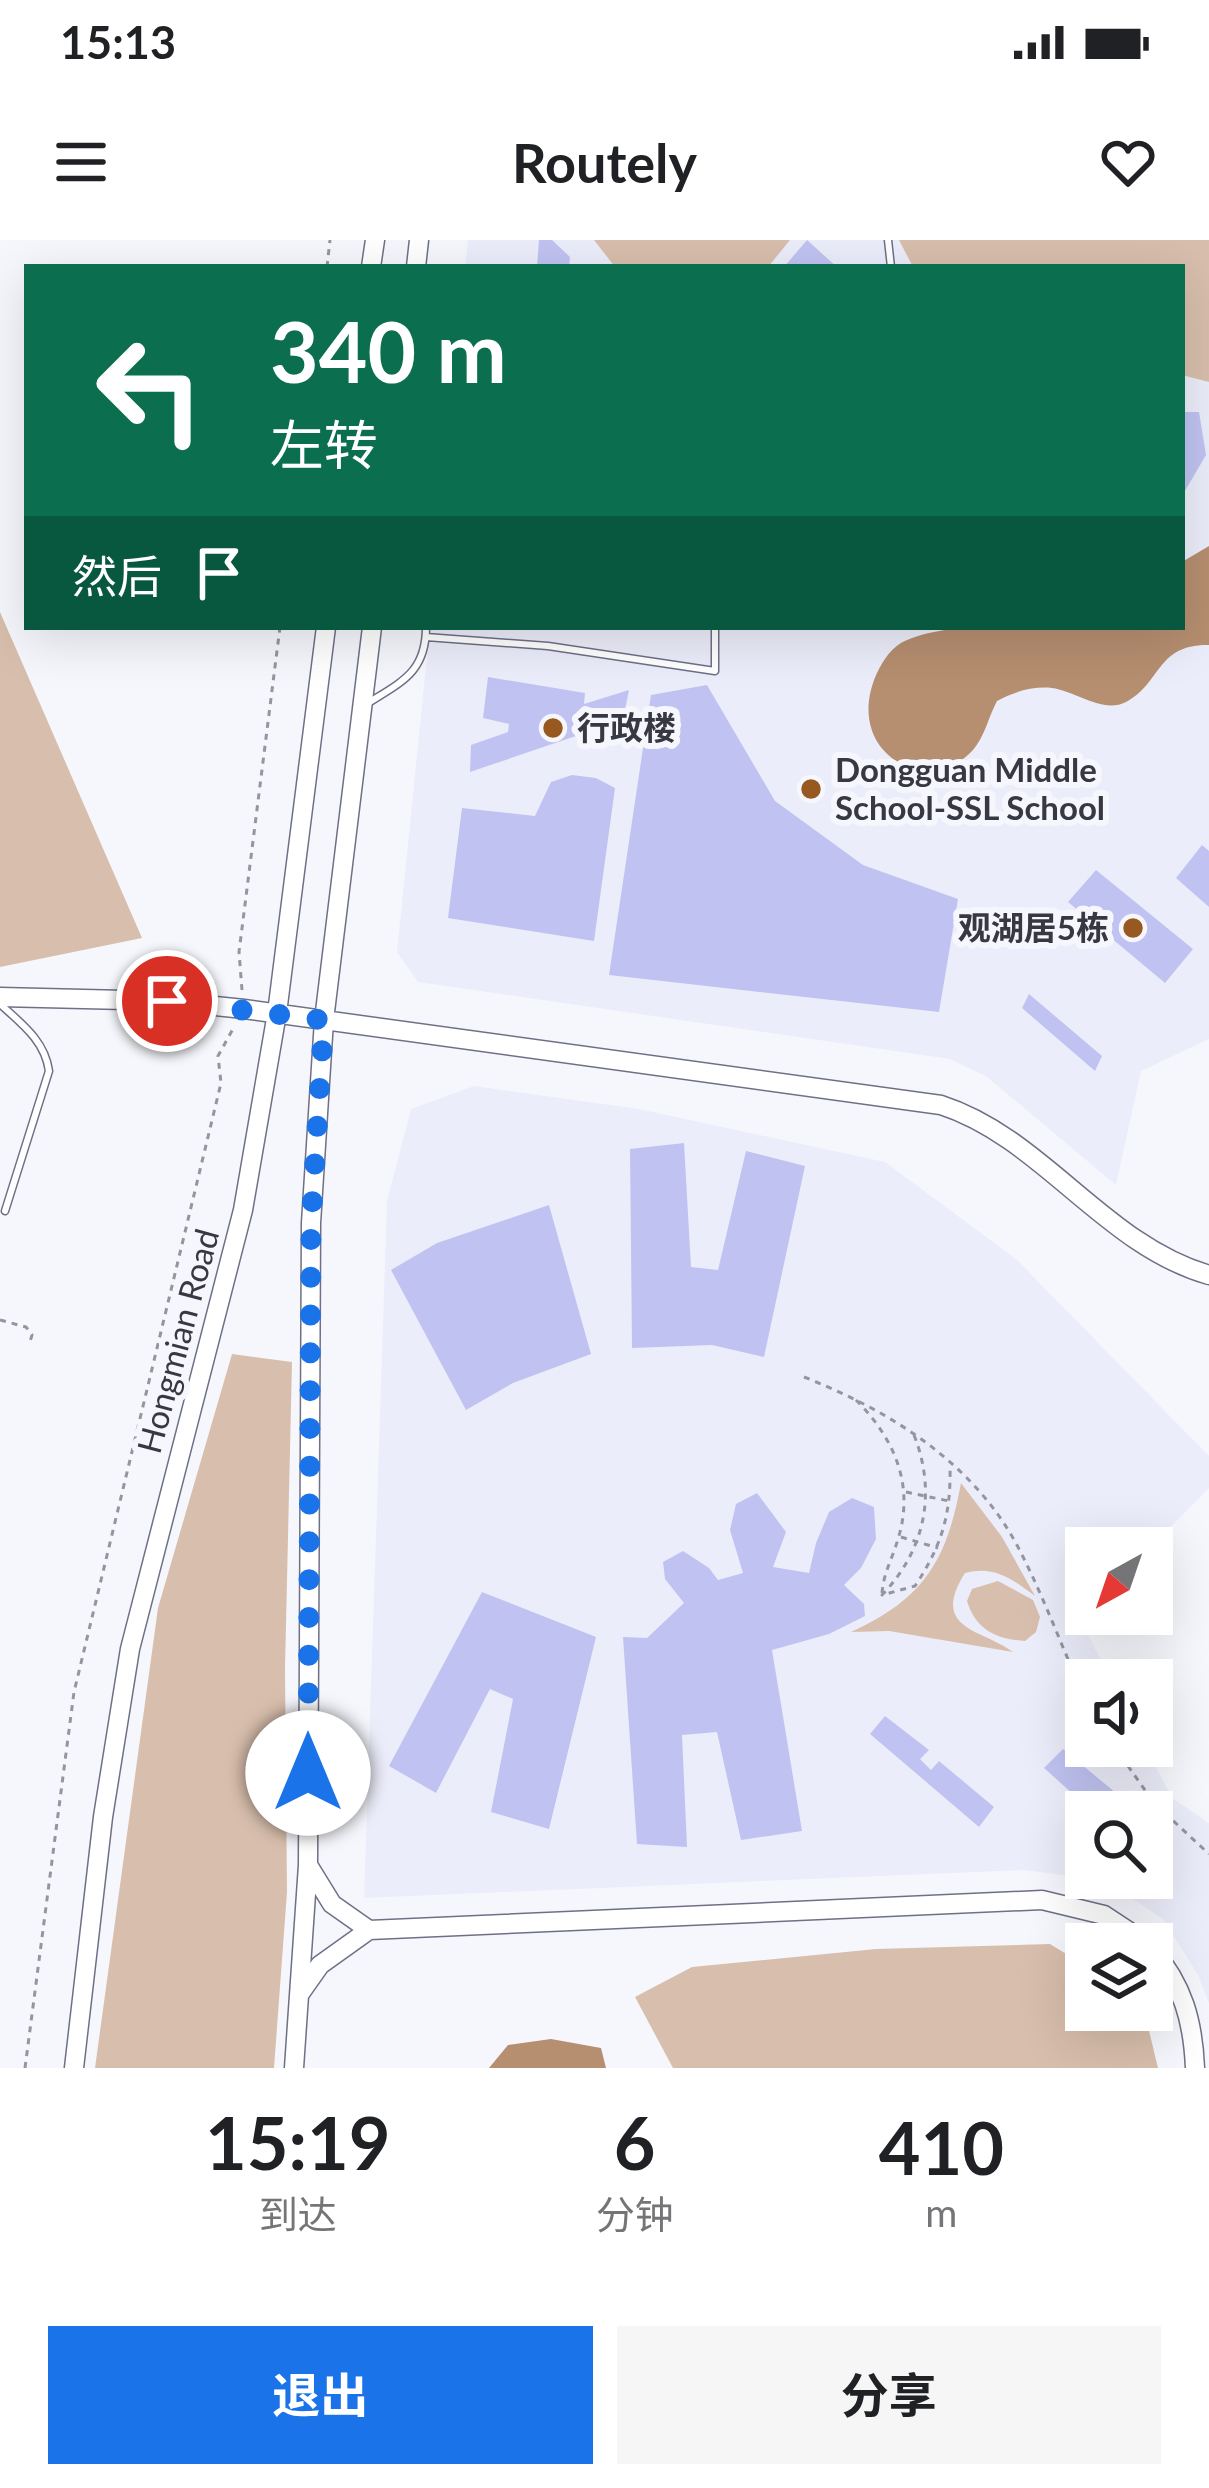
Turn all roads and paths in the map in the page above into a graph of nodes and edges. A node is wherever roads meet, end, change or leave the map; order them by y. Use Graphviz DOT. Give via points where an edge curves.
graph roads {
  1 [pos="280,630"];
  2 [pos="326,630"];
  3 [pos="372,630"];
  4 [pos="426,630"];
  5 [pos="715,630"];
  6 [pos="426,637"];
  7 [pos="362,707"];
  8 [pos="0,1001"];
  9 [pos="244,1009"];
  10 [pos="277,1013"];
  11 [pos="324,1020"];
  12 [pos="5,1210"];
  13 [pos="1209,1275"];
  14 [pos="0,1320"];
  15 [pos="29,1345"];
  16 [pos="804,1377"];
  17 [pos="852,1396"];
  18 [pos="911,1430"];
  19 [pos="950,1464"];
  20 [pos="906,1492"];
  21 [pos="928,1495"];
  22 [pos="950,1501"];
  23 [pos="899,1537"];
  24 [pos="917,1542"];
  25 [pos="940,1548"];
  26 [pos="882,1595"];
  27 [pos="1068,1659"];
  28 [pos="1129,1767"];
  29 [pos="1209,1854"];
  30 [pos="308,1864"];
  31 [pos="1116,1923"];
  32 [pos="369,1930"];
  33 [pos="1173,1978"];
  34 [pos="301,1992"];
  35 [pos="25,2068"];
  36 [pos="74,2068"];
  37 [pos="294,2068"];
  38 [pos="1195,2068"];
  1 -- 9 [label="path" via="239,952"];
  2 -- 10 [label="main road, Hongmian Road"];
  3 -- 7 [label="main road"];
  4 -- 6 [label="lane"];
  5 -- 6 [label="lane" via="715,671"];
  6 -- 7 [label="lane" via="423,659 402,682"];
  7 -- 11 [label="main road"];
  8 -- 9 [label="main road"];
  8 -- 12 [label="lane" via="47,1054 50,1071"];
  9 -- 10 [label="main road"];
  9 -- 35 [label="path" via="218,1056 221,1084 74,1692"];
  10 -- 11 [label="main road"];
  10 -- 36 [label="main road, Hongmian Road" via="243,1210 130,1649"];
  11 -- 13 [label="main road" via="941,1105 1022,1150 1125,1233"];
  11 -- 30 [label="main road" via="311,1223"];
  14 -- 15 [label="path" via="26,1327"];
  16 -- 17 [label="path"];
  17 -- 18 [label="path"];
  17 -- 20 [label="path" via="880,1424"];
  18 -- 19 [label="path"];
  18 -- 21 [label="path"];
  19 -- 22 [label="path"];
  19 -- 27 [label="path" via="1016,1542"];
  20 -- 21 [label="path"];
  20 -- 23 [label="path"];
  21 -- 22 [label="path"];
  21 -- 24 [label="path"];
  22 -- 25 [label="path"];
  23 -- 24 [label="path"];
  23 -- 26 [label="path"];
  24 -- 25 [label="path"];
  24 -- 26 [label="path"];
  25 -- 26 [label="path" via="915,1586"];
  28 -- 29 [label="path"];
  30 -- 32 [label="main road" via="332,1904"];
  30 -- 34 [label="main road"];
  31 -- 32 [label="main road" via="1042,1900"];
  32 -- 34 [label="main road" via="320,1965"];
  33 -- 38 [label="main road" via="1189,2012"];
  34 -- 37 [label="main road"];
}
